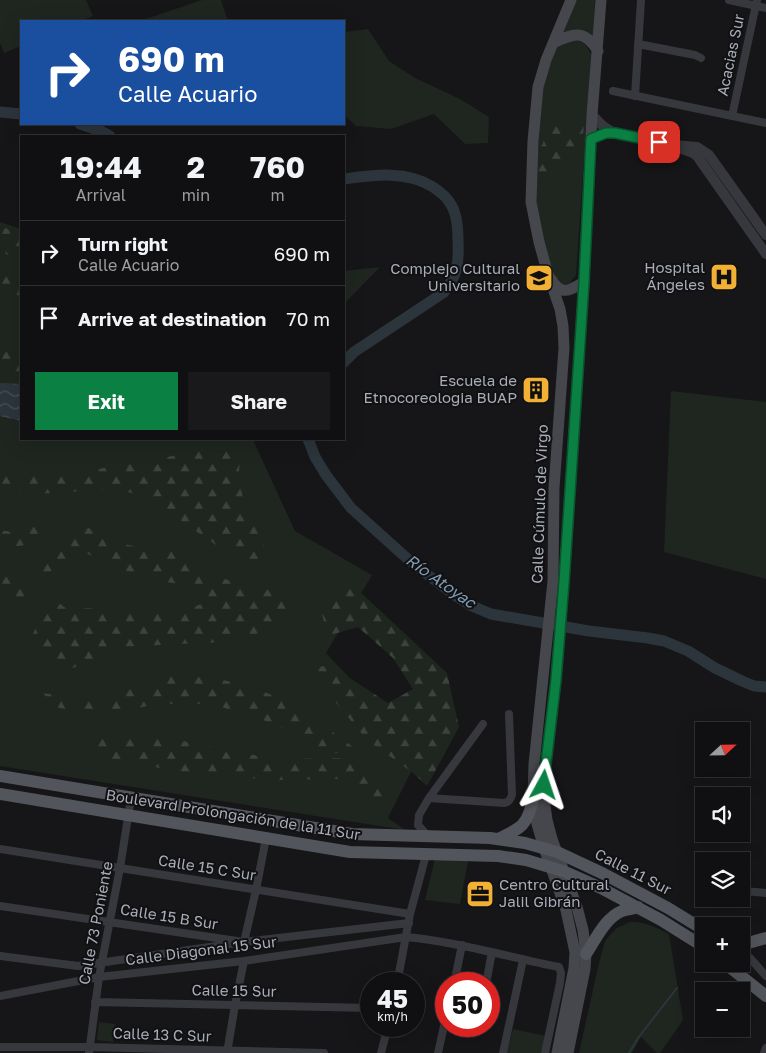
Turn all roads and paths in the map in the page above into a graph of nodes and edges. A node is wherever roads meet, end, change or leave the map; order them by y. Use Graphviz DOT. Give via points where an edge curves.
graph roads {
  1 [pos="571,0"];
  2 [pos="601,0"];
  3 [pos="641,0"];
  4 [pos="729,0"];
  5 [pos="756,3"];
  6 [pos="766,8"];
  7 [pos="553,43"];
  8 [pos="638,44"];
  9 [pos="598,51"];
  10 [pos="701,58"];
  11 [pos="613,91"];
  12 [pos="635,96"];
  13 [pos="592,115"];
  14 [pos="732,116"];
  15 [pos="766,123"];
  16 [pos="615,133"];
  17 [pos="591,139"];
  18 [pos="674,145"];
  19 [pos="766,235"];
  20 [pos="766,254"];
  21 [pos="547,271"];
  22 [pos="584,282"];
  23 [pos="562,380"];
  24 [pos="575,407"];
  25 [pos="509,714"];
  26 [pos="483,724"];
  27 [pos="0,776"];
  28 [pos="0,794"];
  29 [pos="131,798"];
  30 [pos="429,798"];
  31 [pos="533,800"];
  32 [pos="129,815"];
  33 [pos="428,836"];
  34 [pos="266,838"];
  35 [pos="498,839"];
  36 [pos="544,848"];
  37 [pos="0,849"];
  38 [pos="557,852"];
  39 [pos="426,855"];
  40 [pos="550,867"];
  41 [pos="120,868"];
  42 [pos="563,871"];
  43 [pos="604,874"];
  44 [pos="600,888"];
  45 [pos="256,890"];
  46 [pos="750,891"];
  47 [pos="766,892"];
  48 [pos="0,906"];
  49 [pos="638,907"];
  50 [pos="409,918"];
  51 [pos="110,922"];
  52 [pos="695,924"];
  53 [pos="406,936"];
  54 [pos="766,938"];
  55 [pos="695,941"];
  56 [pos="244,942"];
  57 [pos="750,943"];
  58 [pos="462,945"];
  59 [pos="492,952"];
  60 [pos="586,954"];
  61 [pos="0,956"];
  62 [pos="750,958"];
  63 [pos="244,960"];
  64 [pos="523,960"];
  65 [pos="102,963"];
  66 [pos="399,972"];
  67 [pos="456,972"];
  68 [pos="488,972"];
  69 [pos="736,972"];
  70 [pos="766,976"];
  71 [pos="99,977"];
  72 [pos="0,996"];
  73 [pos="766,996"];
  74 [pos="95,1002"];
  75 [pos="235,1005"];
  76 [pos="360,1008"];
  77 [pos="385,1037"];
  78 [pos="442,1037"];
  79 [pos="0,1047"];
  80 [pos="766,1048"];
  81 [pos="89,1050"];
  82 [pos="227,1052"];
  83 [pos="324,1053"];
  84 [pos="381,1053"];
  85 [pos="438,1053"];
  86 [pos="503,1053"];
  87 [pos="545,1053"];
  88 [pos="557,1053"];
  89 [pos="568,1053"];
  90 [pos="764,1053"];
  1 -- 7 [label="main road, Calle Cúmulo de Virgo"];
  2 -- 9 [label="main road, Calle Cúmulo de Virgo"];
  3 -- 8 [label="street"];
  4 -- 5 [label="street"];
  5 -- 6 [label="street"];
  5 -- 14 [label="street, Acacias Sur"];
  7 -- 9 [label="main road" via="576,34 592,41"];
  7 -- 21 [label="main road, Calle Cúmulo de Virgo" via="538,87 531,202"];
  8 -- 10 [label="street"];
  8 -- 12 [label="street"];
  9 -- 13 [label="main road, Calle Cúmulo de Virgo"];
  11 -- 12 [label="street"];
  12 -- 14 [label="street"];
  13 -- 16 [label="street"];
  13 -- 17 [label="main road, Calle Cúmulo de Virgo"];
  14 -- 15 [label="street"];
  16 -- 17 [label="street"];
  16 -- 18 [label="street"];
  17 -- 22 [label="main road, Calle Cúmulo de Virgo"];
  18 -- 19 [label="street" via="697,147 710,155"];
  18 -- 20 [label="street" via="697,156"];
  21 -- 22 [label="main road" via="554,284 564,291"];
  21 -- 23 [label="main road, Calle Cúmulo de Virgo" via="563,326"];
  22 -- 24 [label="main road, Calle Cúmulo de Virgo"];
  23 -- 24 [label="main road" via="566,406"];
  23 -- 31 [label="main road, Calle Cúmulo de Virgo" via="554,488 552,581"];
  24 -- 38 [label="main road, Calle Cúmulo de Virgo" via="556,680 545,772 547,820"];
  25 -- 30 [label="street" via="512,795 508,802"];
  26 -- 30 [label="street"];
  27 -- 29 [label="main road, Boulevard Prolongación de la 11 Sur"];
  28 -- 32 [label="main road, Boulevard Prolongación de la 11 Sur"];
  29 -- 32 [label="street, Calle 73 Poniente"];
  29 -- 33 [label="main road, Boulevard Prolongación de la 11 Sur" via="352,834"];
  30 -- 33 [label="street" via="418,819 418,825"];
  31 -- 35 [label="main road" via="522,827"];
  31 -- 36 [label="main road, Calle Cúmulo de Virgo"];
  32 -- 34 [label="main road, Boulevard Prolongación de la 11 Sur"];
  32 -- 41 [label="street, Calle 73 Poniente"];
  33 -- 35 [label="main road, Boulevard Prolongación de la 11 Sur"];
  34 -- 39 [label="main road, Boulevard Prolongación de la 11 Sur" via="350,852"];
  34 -- 45 [label="street"];
  35 -- 36 [label="main road, Boulevard Prolongación de la 11 Sur"];
  36 -- 38 [label="main road, Calle 11 Sur"];
  36 -- 40 [label="main road, Calle Cúmulo de Virgo"];
  37 -- 41 [label="street, Calle 15 C Sur"];
  38 -- 42 [label="main road, Calle Cúmulo de Virgo"];
  38 -- 43 [label="main road, Calle 11 Sur"];
  39 -- 40 [label="main road, Boulevard Prolongación de la 11 Sur" via="498,856"];
  39 -- 50 [label="street"];
  40 -- 42 [label="main road, Calle 11 Sur"];
  40 -- 88 [label="main road, Calle Cúmulo de Virgo" via="566,910 575,952"];
  41 -- 45 [label="street, Calle 15 C Sur"];
  41 -- 51 [label="street, Calle 73 Poniente"];
  42 -- 44 [label="main road, Calle 11 Sur"];
  42 -- 60 [label="main road, Calle Cúmulo de Virgo" via="577,907"];
  43 -- 44 [label="main road"];
  43 -- 52 [label="main road, Calle 11 Sur"];
  44 -- 49 [label="main road, Calle 11 Sur"];
  45 -- 50 [label="street, Calle 15 C Sur"];
  45 -- 56 [label="street"];
  46 -- 47 [label="street"];
  48 -- 51 [label="street, Calle 15 B Sur"];
  49 -- 55 [label="main road, Calle 11 Sur"];
  49 -- 60 [label="main road" via="609,920"];
  50 -- 53 [label="street"];
  50 -- 56 [label="street, Calle Diagonal 15 Sur"];
  51 -- 56 [label="street, Calle 15 B Sur"];
  51 -- 65 [label="street, Calle 73 Poniente"];
  53 -- 58 [label="street, Calle Diagonal 15 Sur"];
  53 -- 63 [label="street, Calle Diagonal 15 Sur"];
  53 -- 66 [label="street"];
  54 -- 57 [label="main road"];
  56 -- 65 [label="street, Calle Diagonal 15 Sur"];
  58 -- 59 [label="street, Calle Diagonal 15 Sur"];
  58 -- 67 [label="street"];
  59 -- 64 [label="street, Calle Diagonal 15 Sur"];
  59 -- 68 [label="street"];
  60 -- 89 [label="main road, Calle Cúmulo de Virgo"];
  61 -- 65 [label="street, Calle Diagonal 15 Sur" via="73,966"];
  62 -- 70 [label="street"];
  63 -- 71 [label="street, Calle Diagonal 15 Sur"];
  63 -- 75 [label="street"];
  64 -- 86 [label="street"];
  64 -- 87 [label="street, Calle Diagonal 15 Sur" via="559,967 561,973"];
  65 -- 71 [label="street, Calle 73 Poniente"];
  69 -- 73 [label="main road"];
  71 -- 72 [label="street, Calle Diagonal 15 Sur"];
  71 -- 74 [label="street, Calle 73 Poniente"];
  74 -- 75 [label="street, Calle 15 Sur"];
  74 -- 81 [label="street, Calle 73 Poniente"];
  75 -- 76 [label="street, Calle 15 Sur"];
  75 -- 82 [label="street"];
  77 -- 84 [label="street"];
  78 -- 85 [label="street"];
  79 -- 81 [label="street, Calle 13 C Sur"];
  80 -- 90 [label="street"];
  81 -- 82 [label="street, Calle 13 C Sur"];
  82 -- 83 [label="street, Calle 13 C Sur"];
}
